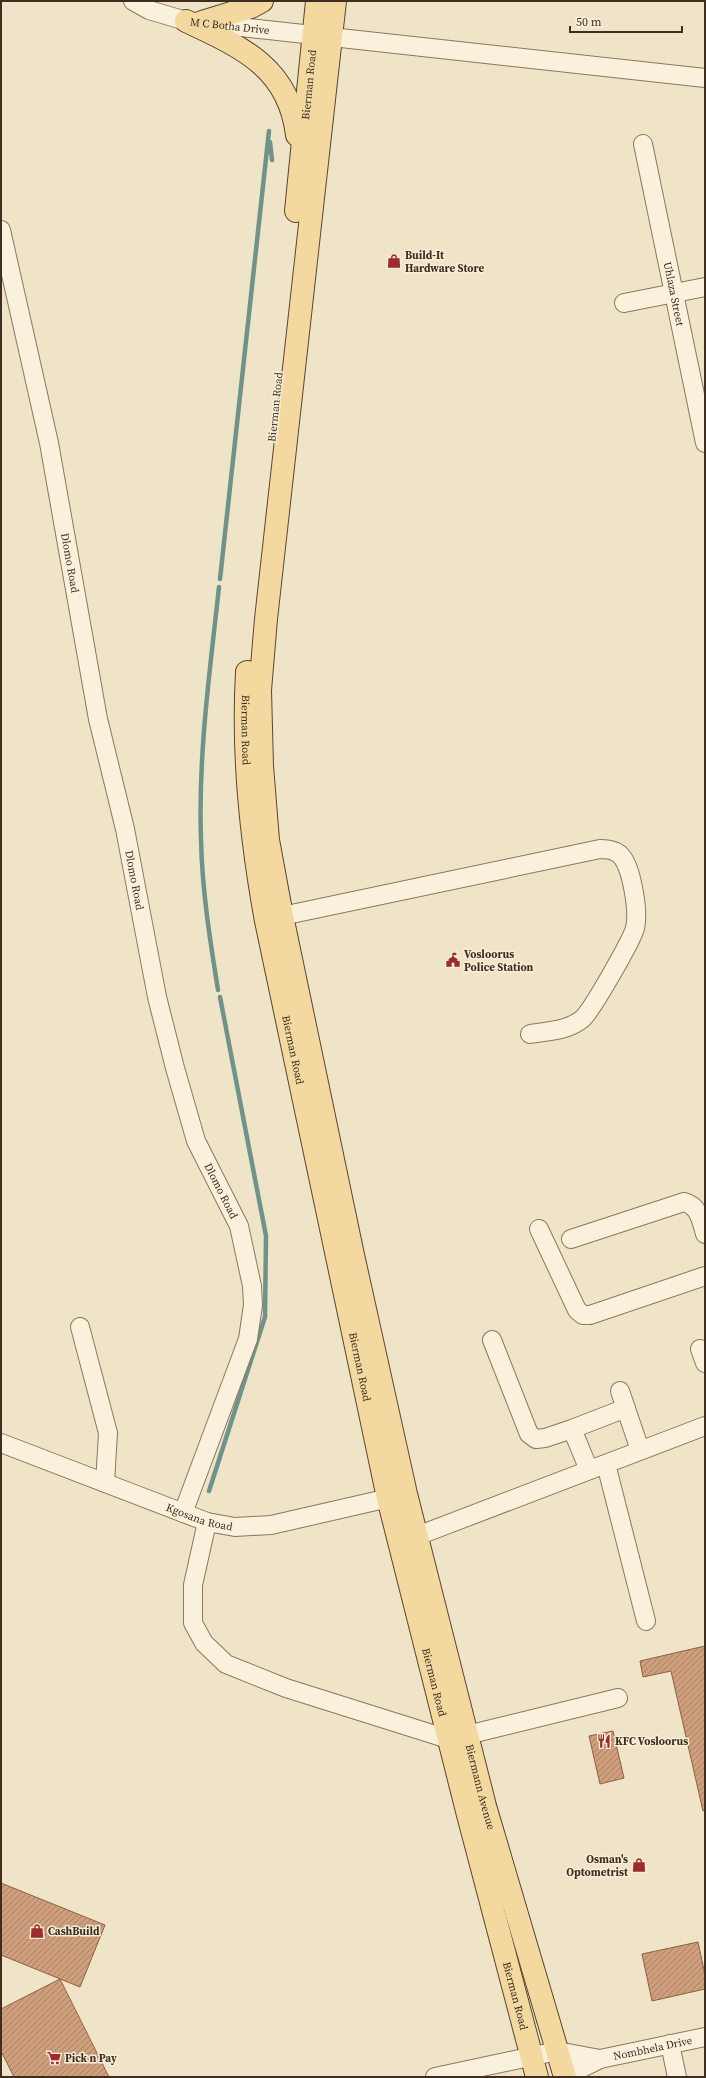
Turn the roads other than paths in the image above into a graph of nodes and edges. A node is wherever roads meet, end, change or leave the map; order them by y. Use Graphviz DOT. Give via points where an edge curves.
graph roads {
  1 [pos="133,1"];
  2 [pos="262,1"];
  3 [pos="317,1"];
  4 [pos="335,1"];
  5 [pos="194,22"];
  6 [pos="322,35"];
  7 [pos="705,78"];
  8 [pos="643,144"];
  9 [pos="301,166"];
  10 [pos="1,230"];
  11 [pos="705,287"];
  12 [pos="673,294"];
  13 [pos="624,303"];
  14 [pos="705,443"];
  15 [pos="282,916"];
  16 [pos="530,1034"];
  17 [pos="539,1229"];
  18 [pos="705,1234"];
  19 [pos="571,1239"];
  20 [pos="705,1276"];
  21 [pos="80,1328"];
  22 [pos="492,1340"];
  23 [pos="620,1391"];
  24 [pos="626,1408"];
  25 [pos="705,1426"];
  26 [pos="572,1429"];
  27 [pos="1,1443"];
  28 [pos="640,1450"];
  29 [pos="598,1467"];
  30 [pos="105,1483"];
  31 [pos="397,1496"];
  32 [pos="183,1513"];
  33 [pos="207,1522"];
  34 [pos="417,1536"];
  35 [pos="646,1621"];
  36 [pos="618,1698"];
  37 [pos="458,1737"];
  38 [pos="705,2037"];
  39 [pos="670,2044"];
  40 [pos="557,2051"];
  41 [pos="600,2059"];
  42 [pos="535,2067"];
  43 [pos="435,2077"];
  44 [pos="565,2077"];
  45 [pos="676,2077"];
  1 -- 5 [label="street, M C Botha Drive" via="149,10"];
  2 -- 5 [label="main road" via="252,7"];
  3 -- 6 [label="main road, Bierman Road"];
  4 -- 6 [label="main road, Bierman Road"];
  5 -- 6 [label="street, M C Botha Drive"];
  5 -- 9 [label="main road" via="244,49 278,80 295,120"];
  6 -- 7 [label="street, M C Botha Drive"];
  6 -- 9 [label="main road, Bierman Road"];
  6 -- 15 [label="main road, Bierman Road" via="260,690 262,766 268,840"];
  8 -- 12 [label="street, Uhlaza Street"];
  9 -- 31 [label="main road, Bierman Road" via="248,657 245,714 248,798 266,921"];
  10 -- 32 [label="street, Dlomo Road" via="48,435 98,719 125,829 157,997 196,1141 239,1226 252,1286 253,1305 248,1339"];
  11 -- 12 [label="street"];
  12 -- 13 [label="street"];
  12 -- 14 [label="street, Uhlaza Street"];
  15 -- 16 [label="street" via="600,849 612,850 622,856 627,867 636,905 637,917 631,939 584,1018 565,1028"];
  15 -- 31 [label="main road, Bierman Road" via="353,1255"];
  17 -- 20 [label="street" via="577,1310 583,1315 590,1315"];
  18 -- 19 [label="street" via="698,1212 692,1204 684,1202"];
  21 -- 30 [label="street" via="108,1433"];
  22 -- 26 [label="street" via="529,1434 536,1439 546,1438"];
  23 -- 24 [label="street"];
  24 -- 26 [label="street"];
  24 -- 28 [label="street"];
  25 -- 28 [label="street"];
  26 -- 29 [label="street"];
  27 -- 30 [label="street, Kgosana Road"];
  28 -- 29 [label="street"];
  29 -- 34 [label="street"];
  29 -- 35 [label="street"];
  30 -- 32 [label="street, Kgosana Road"];
  31 -- 33 [label="street, Kgosana Road" via="271,1525 235,1527"];
  31 -- 34 [label="main road, Biermann Avenue"];
  31 -- 37 [label="main road, Bierman Road"];
  32 -- 33 [label="street, Kgosana Road"];
  33 -- 37 [label="street" via="193,1585 193,1623 204,1643 226,1664 286,1688"];
  34 -- 37 [label="main road, Biermann Avenue"];
  36 -- 37 [label="street"];
  37 -- 40 [label="main road, Biermann Avenue" via="485,1806"];
  37 -- 42 [label="main road, Bierman Road"];
  38 -- 39 [label="street, Nombhela Drive"];
  39 -- 41 [label="street, Nombhela Drive"];
  39 -- 45 [label="street"];
  40 -- 41 [label="street, Nombhela Drive"];
  40 -- 42 [label="street"];
  40 -- 44 [label="main road, Biermann Avenue"];
  41 -- 44 [label="street, Nombhela Drive"];
  42 -- 43 [label="street"];
}
